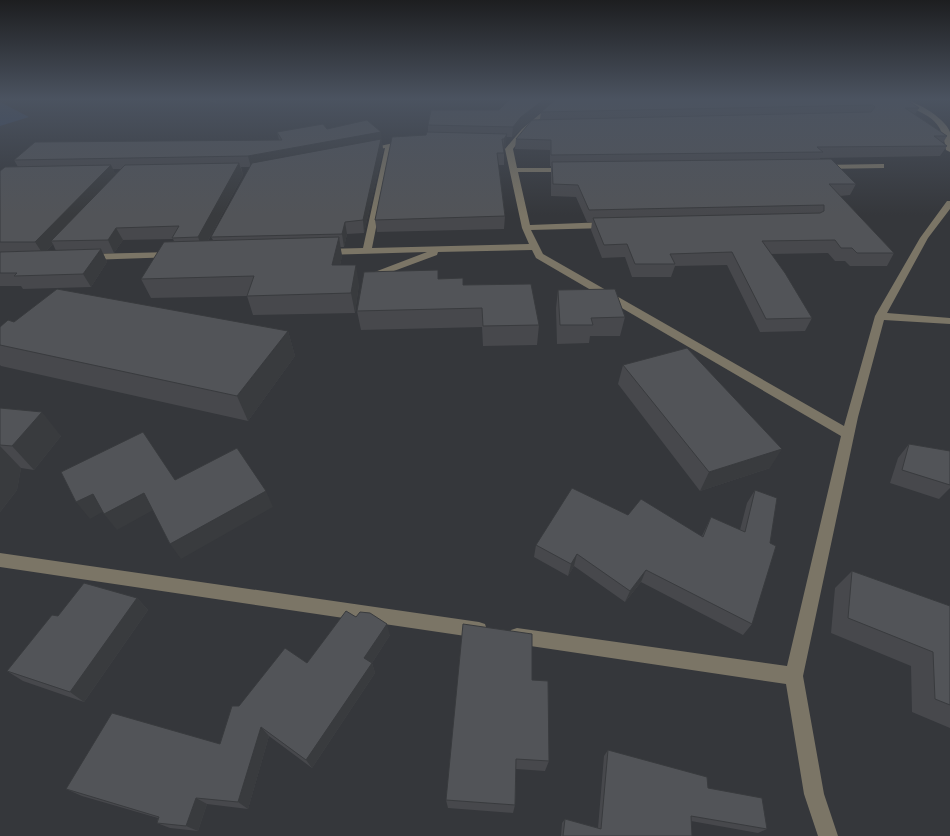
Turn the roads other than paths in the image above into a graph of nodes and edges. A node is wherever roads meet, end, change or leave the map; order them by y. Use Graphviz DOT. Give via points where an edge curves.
graph roads {
  1 [pos="517,137"];
  2 [pos="948,137"];
  3 [pos="416,141"];
  4 [pos="389,146"];
  5 [pos="950,150"];
  6 [pos="361,151"];
  7 [pos="881,166"];
  8 [pos="811,167"];
  9 [pos="512,170"];
  10 [pos="572,170"];
  11 [pos="949,208"];
  12 [pos="615,225"];
  13 [pos="526,228"];
  14 [pos="534,247"];
  15 [pos="444,249"];
  16 [pos="366,251"];
  17 [pos="317,252"];
  18 [pos="179,255"];
  19 [pos="75,258"];
  20 [pos="376,275"];
  21 [pos="880,316"];
  22 [pos="950,321"];
  23 [pos="848,434"];
  24 [pos="0,560"];
  25 [pos="794,676"];
  26 [pos="828,836"];
  1 -- 9 [label="street" via="511,141 509,149"];
  2 -- 5 [label="street"];
  3 -- 4 [label="street"];
  4 -- 6 [label="street"];
  4 -- 16 [label="street"];
  7 -- 8 [label="street"];
  9 -- 10 [label="street"];
  9 -- 13 [label="street"];
  11 -- 21 [label="street" via="924,238"];
  12 -- 13 [label="street"];
  13 -- 14 [label="street"];
  14 -- 15 [label="street"];
  14 -- 23 [label="street" via="539,256"];
  15 -- 16 [label="street"];
  15 -- 20 [label="street"];
  16 -- 17 [label="street"];
  18 -- 19 [label="street"];
  21 -- 22 [label="street"];
  21 -- 23 [label="street"];
  23 -- 25 [label="street"];
  24 -- 25 [label="street"];
  25 -- 26 [label="street" via="814,794"];
}
